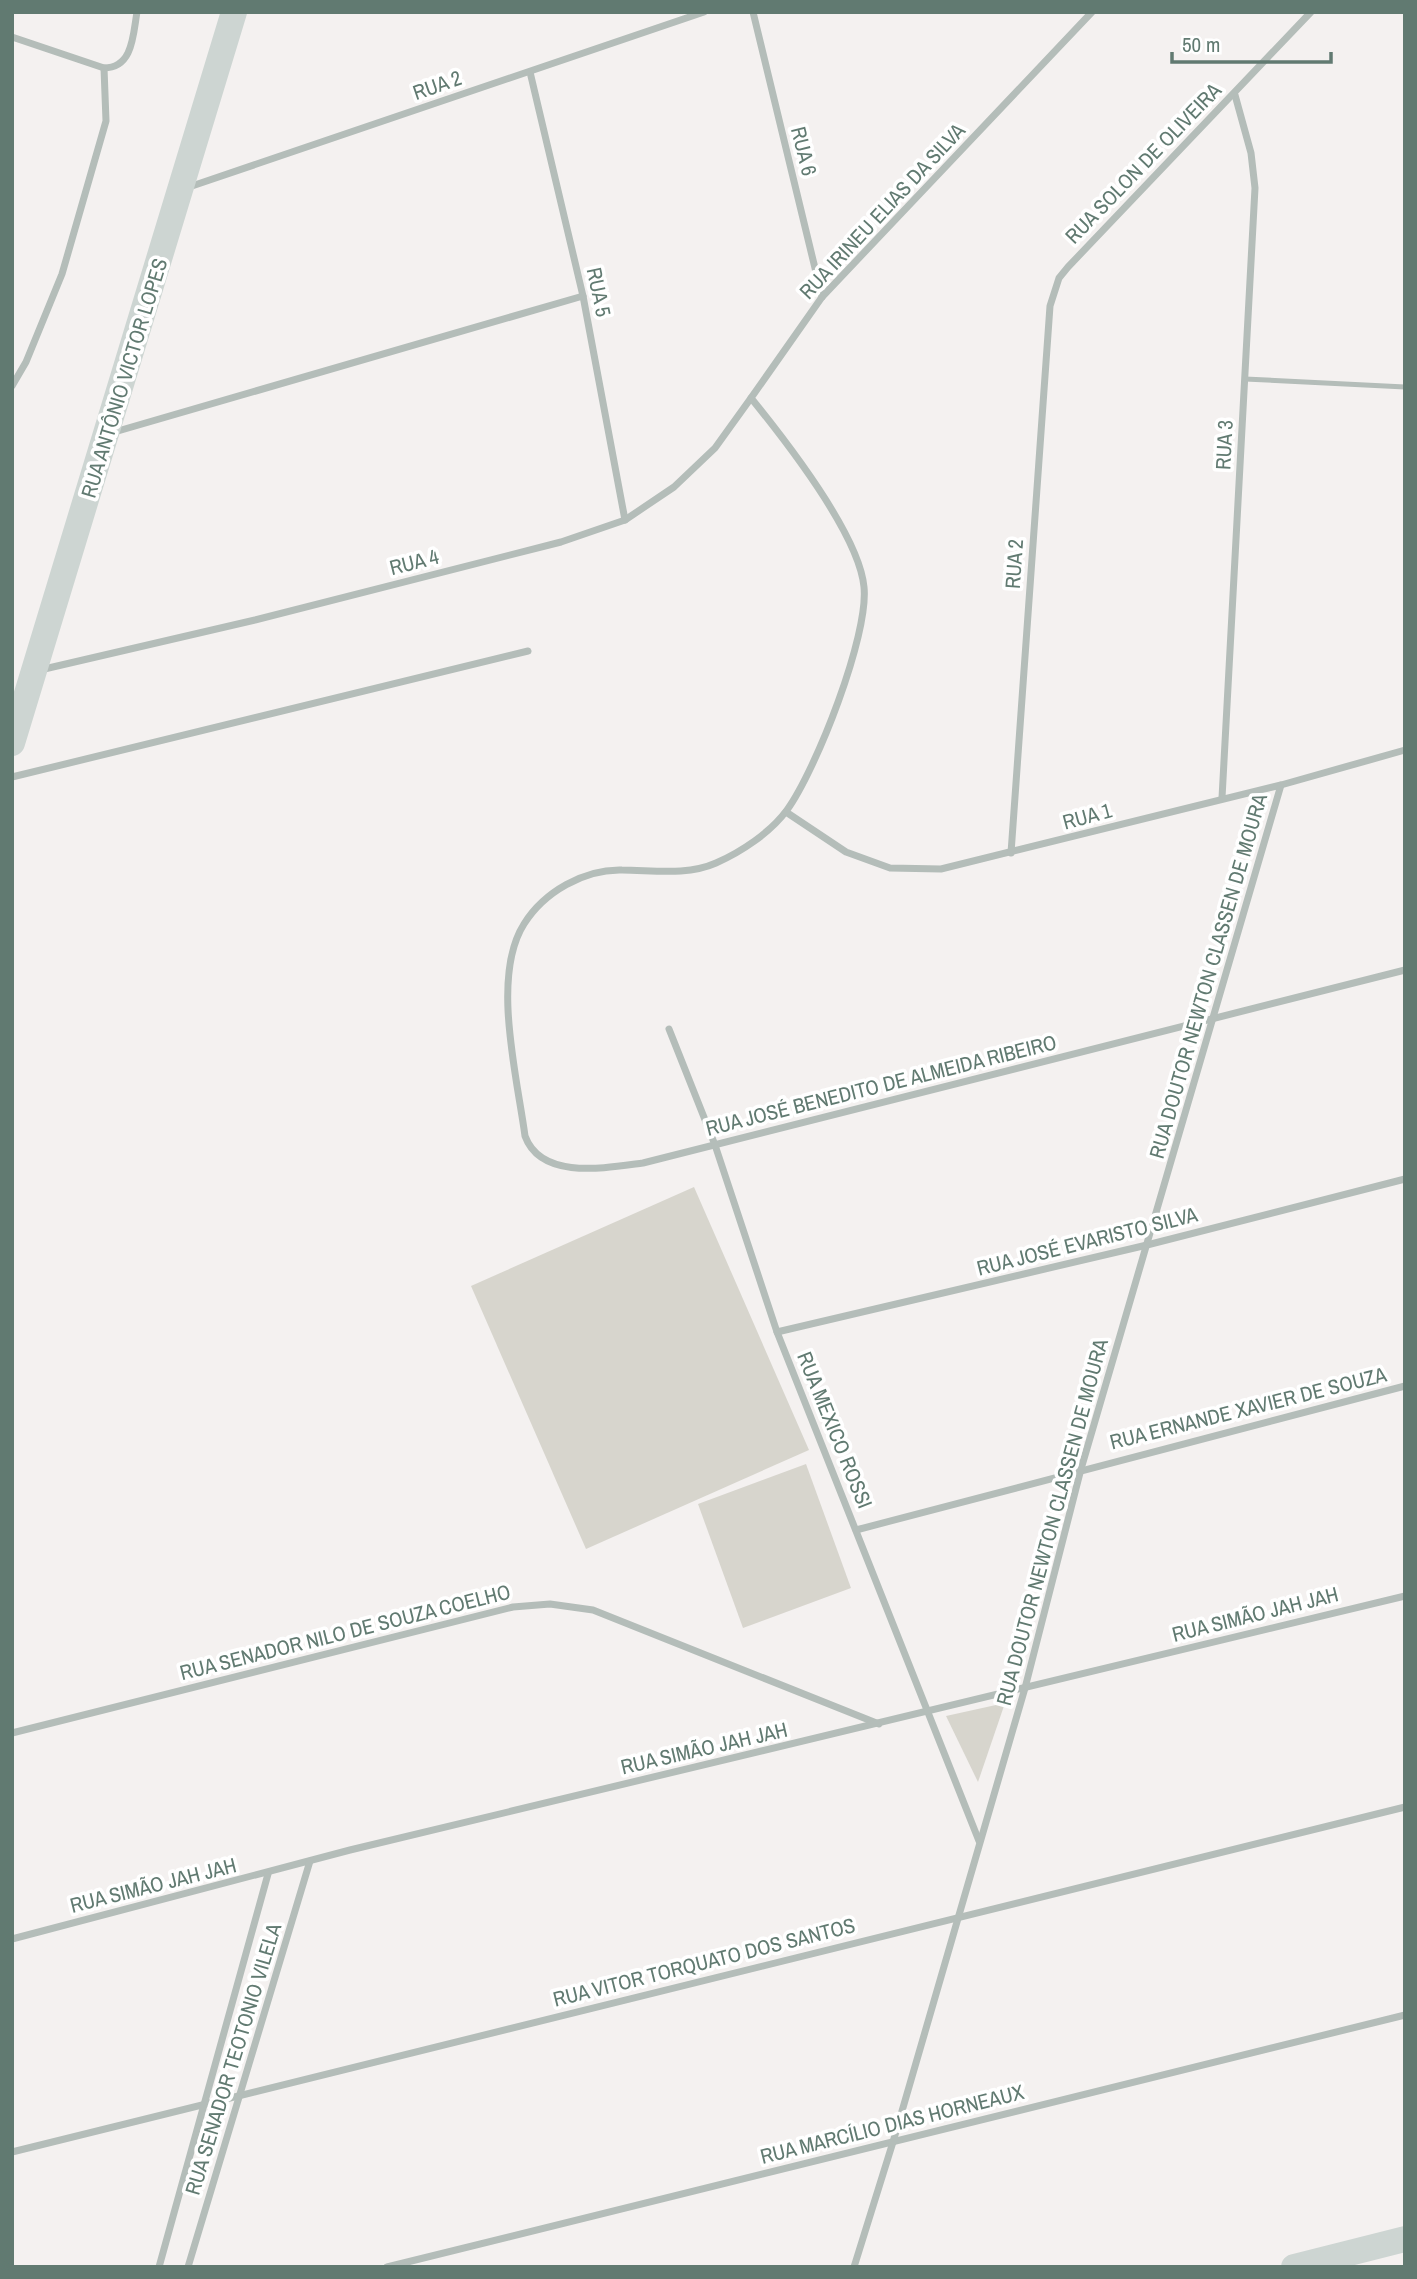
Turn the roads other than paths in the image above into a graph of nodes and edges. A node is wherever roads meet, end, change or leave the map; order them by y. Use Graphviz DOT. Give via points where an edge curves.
graph roads {
  1 [pos="137,12"];
  2 [pos="234,12"];
  3 [pos="704,12"];
  4 [pos="753,12"];
  5 [pos="1092,12"];
  6 [pos="1311,12"];
  7 [pos="12,37"];
  8 [pos="104,68"];
  9 [pos="530,72"];
  10 [pos="1235,95"];
  11 [pos="182,189"];
  12 [pos="1059,278"];
  13 [pos="583,296"];
  14 [pos="822,298"];
  15 [pos="1245,379"];
  16 [pos="12,386"];
  17 [pos="1405,387"];
  18 [pos="751,398"];
  19 [pos="107,434"];
  20 [pos="625,520"];
  21 [pos="528,651"];
  22 [pos="36,671"];
  23 [pos="12,743"];
  24 [pos="1405,750"];
  25 [pos="12,777"];
  26 [pos="1281,785"];
  27 [pos="1222,799"];
  28 [pos="786,812"];
  29 [pos="1011,853"];
  30 [pos="1405,970"];
  31 [pos="1215,1018"];
  32 [pos="669,1029"];
  33 [pos="715,1145"];
  34 [pos="1405,1179"];
  35 [pos="1147,1245"];
  36 [pos="777,1332"];
  37 [pos="1405,1386"];
  38 [pos="1081,1469"];
  39 [pos="856,1530"];
  40 [pos="1405,1596"];
  41 [pos="1025,1688"];
  42 [pos="926,1712"];
  43 [pos="879,1724"];
  44 [pos="12,1733"];
  45 [pos="1405,1807"];
  46 [pos="979,1841"];
  47 [pos="310,1861"];
  48 [pos="268,1874"];
  49 [pos="957,1919"];
  50 [pos="12,1939"];
  51 [pos="1405,2015"];
  52 [pos="242,2093"];
  53 [pos="204,2105"];
  54 [pos="893,2142"];
  55 [pos="12,2152"];
  56 [pos="1405,2239"];
  57 [pos="159,2267"];
  58 [pos="188,2267"];
  59 [pos="387,2267"];
  60 [pos="853,2267"];
  61 [pos="1294,2267"];
  1 -- 8 [label="street" via="124,61"];
  2 -- 11 [label="main road, RUA ANTÔNIO VICTOR LOPES"];
  3 -- 9 [label="street, RUA 2"];
  4 -- 14 [label="street, RUA 6"];
  5 -- 14 [label="street, RUA IRINEU ELIAS DA SILVA"];
  6 -- 10 [label="street, RUA SOLON DE OLIVEIRA"];
  7 -- 8 [label="street"];
  8 -- 16 [label="street" via="106,121 62,274"];
  9 -- 11 [label="street, RUA 2"];
  9 -- 13 [label="street, RUA 5"];
  10 -- 12 [label="street, RUA SOLON DE OLIVEIRA"];
  10 -- 15 [label="street, RUA 3" via="1255,188"];
  11 -- 19 [label="main road, RUA ANTÔNIO VICTOR LOPES"];
  12 -- 29 [label="street, RUA 2" via="1049,306"];
  13 -- 19 [label="street"];
  13 -- 20 [label="street, RUA 5"];
  14 -- 18 [label="street, RUA IRINEU ELIAS DA SILVA"];
  15 -- 17 [label="lane"];
  15 -- 27 [label="street, RUA 3"];
  18 -- 20 [label="street, RUA 4" via="715,448 674,487"];
  18 -- 28 [label="street" via="796,454 849,542 864,586 863,624 849,672 805,780"];
  19 -- 22 [label="main road, RUA ANTÔNIO VICTOR LOPES"];
  20 -- 22 [label="street, RUA 4" via="561,542"];
  21 -- 25 [label="street"];
  22 -- 23 [label="main road, RUA ANTÔNIO VICTOR LOPES"];
  24 -- 26 [label="street, RUA 1"];
  26 -- 27 [label="street, RUA 1"];
  26 -- 31 [label="street, RUA DOUTOR NEWTON CLASSEN DE MOURA"];
  27 -- 29 [label="street, RUA 1"];
  28 -- 29 [label="street, RUA 1" via="846,852 890,868 942,869"];
  28 -- 33 [label="street, RUA JOSÉ BENEDITO DE ALMEIDA RIBEIRO" via="743,850 712,865 589,875 542,900 510,951 506,984 529,1149 556,1166 618,1167"];
  30 -- 31 [label="street, RUA JOSÉ BENEDITO DE ALMEIDA RIBEIRO"];
  31 -- 33 [label="street, RUA JOSÉ BENEDITO DE ALMEIDA RIBEIRO"];
  31 -- 35 [label="street, RUA DOUTOR NEWTON CLASSEN DE MOURA"];
  32 -- 33 [label="street, RUA MEXICO ROSSI"];
  33 -- 36 [label="street, RUA MEXICO ROSSI"];
  34 -- 35 [label="street, RUA JOSÉ EVARISTO SILVA"];
  35 -- 36 [label="street, RUA JOSÉ EVARISTO SILVA"];
  35 -- 38 [label="street, RUA DOUTOR NEWTON CLASSEN DE MOURA"];
  36 -- 39 [label="street, RUA MEXICO ROSSI"];
  37 -- 38 [label="street, RUA ERNANDE XAVIER DE SOUZA"];
  38 -- 39 [label="street, RUA ERNANDE XAVIER DE SOUZA"];
  38 -- 41 [label="street, RUA DOUTOR NEWTON CLASSEN DE MOURA"];
  39 -- 42 [label="street, RUA MEXICO ROSSI"];
  40 -- 41 [label="street, RUA SIMÃO JAH JAH"];
  41 -- 42 [label="street, RUA SIMÃO JAH JAH"];
  41 -- 46 [label="street, RUA DOUTOR NEWTON CLASSEN DE MOURA"];
  42 -- 43 [label="street, RUA SIMÃO JAH JAH"];
  42 -- 46 [label="street, RUA MEXICO ROSSI"];
  43 -- 44 [label="street, RUA SENADOR NILO DE SOUZA COELHO" via="593,1610 550,1604 513,1607"];
  43 -- 47 [label="street, RUA SIMÃO JAH JAH"];
  45 -- 49 [label="street, RUA VITOR TORQUATO DOS SANTOS"];
  46 -- 49 [label="street, RUA DOUTOR NEWTON CLASSEN DE MOURA"];
  47 -- 48 [label="street, RUA SIMÃO JAH JAH"];
  47 -- 52 [label="street, RUA SENADOR TEOTONIO VILELA"];
  48 -- 50 [label="street, RUA SIMÃO JAH JAH"];
  48 -- 53 [label="street, RUA SENADOR TEOTONIO VILELA"];
  49 -- 52 [label="street, RUA VITOR TORQUATO DOS SANTOS"];
  49 -- 54 [label="street, RUA DOUTOR NEWTON CLASSEN DE MOURA"];
  51 -- 54 [label="street, RUA MARCÍLIO DIAS HORNEAUX"];
  52 -- 53 [label="street, RUA VITOR TORQUATO DOS SANTOS"];
  52 -- 58 [label="street, RUA SENADOR TEOTONIO VILELA"];
  53 -- 55 [label="street, RUA VITOR TORQUATO DOS SANTOS"];
  53 -- 57 [label="street, RUA SENADOR TEOTONIO VILELA"];
  54 -- 59 [label="street, RUA MARCÍLIO DIAS HORNEAUX"];
  54 -- 60 [label="street, RUA DOUTOR NEWTON CLASSEN DE MOURA"];
  56 -- 61 [label="main road"];
}
